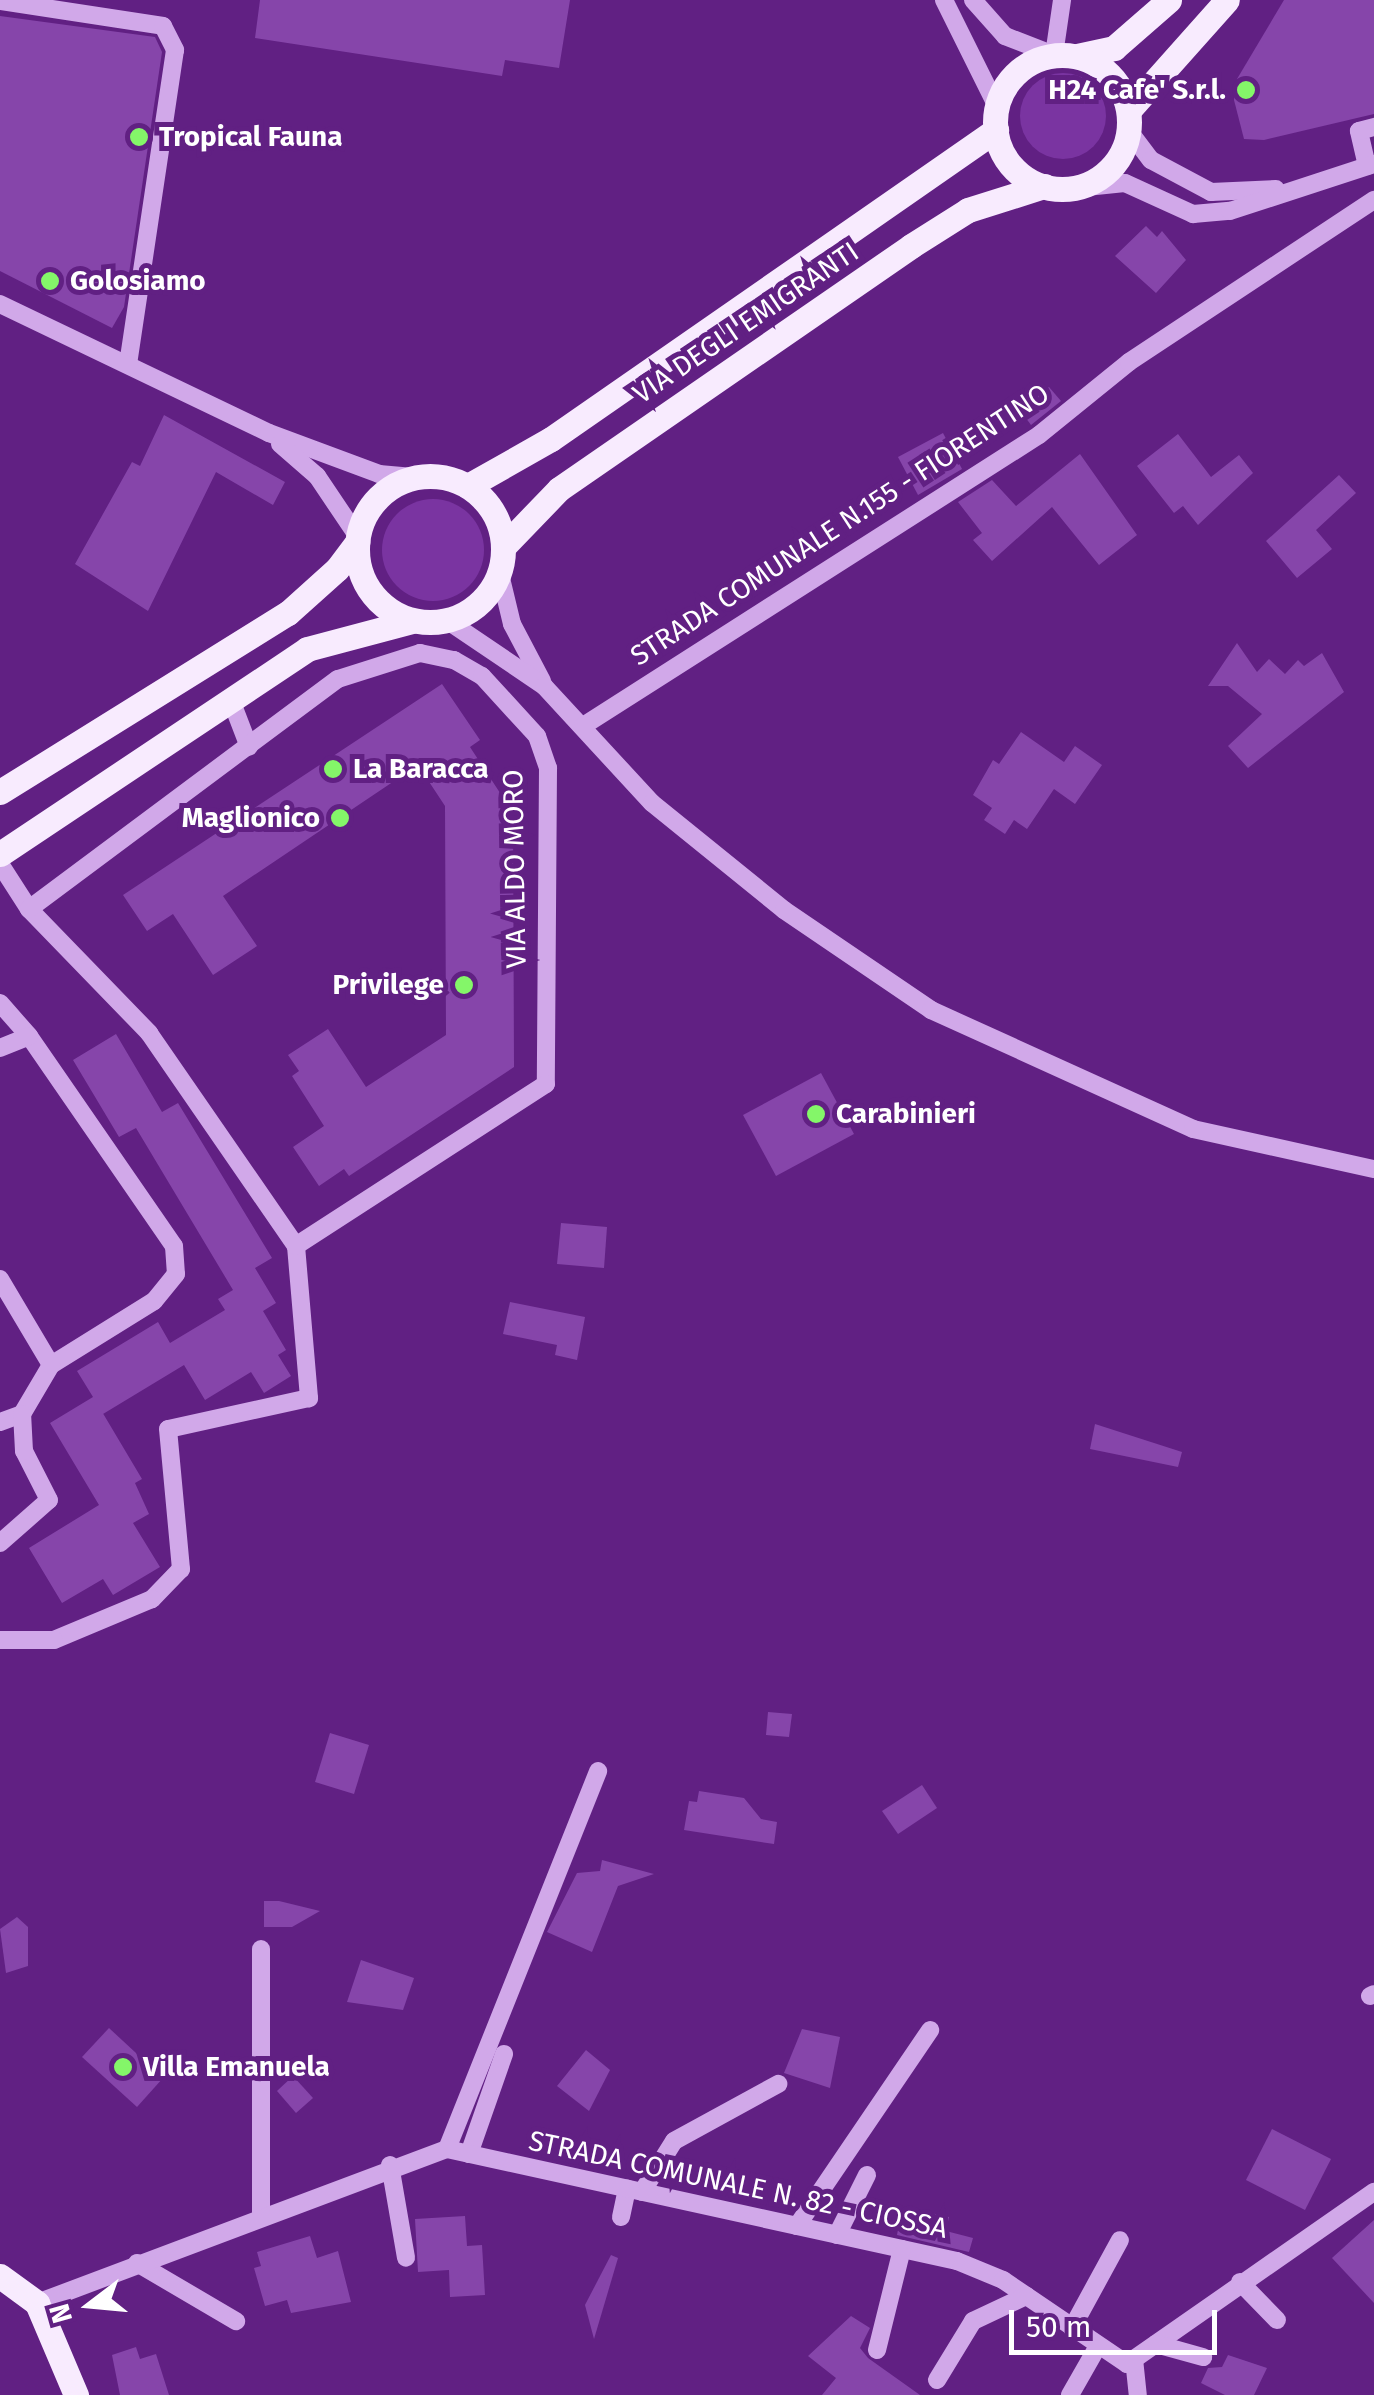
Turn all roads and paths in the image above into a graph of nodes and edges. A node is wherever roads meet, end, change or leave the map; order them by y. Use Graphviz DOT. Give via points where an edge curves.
graph roads {
  1 [pos="944,0"];
  2 [pos="973,0"];
  3 [pos="1062,0"];
  4 [pos="1169,0"];
  5 [pos="1226,0"];
  6 [pos="0,1"];
  7 [pos="1066,55"];
  8 [pos="996,118"];
  9 [pos="1129,120"];
  10 [pos="1374,126"];
  11 [pos="1370,165"];
  12 [pos="1056,188"];
  13 [pos="1291,188"];
  14 [pos="1374,200"];
  15 [pos="0,304"];
  16 [pos="128,365"];
  17 [pos="269,433"];
  18 [pos="416,477"];
  19 [pos="468,486"];
  20 [pos="357,540"];
  21 [pos="504,546"];
  22 [pos="500,574"];
  23 [pos="412,621"];
  24 [pos="448,621"];
  25 [pos="544,686"];
  26 [pos="230,700"];
  27 [pos="582,726"];
  28 [pos="249,747"];
  29 [pos="0,792"];
  30 [pos="0,854"];
  31 [pos="0,864"];
  32 [pos="29,909"];
  33 [pos="0,1004"];
  34 [pos="29,1036"];
  35 [pos="0,1048"];
  36 [pos="1374,1169"];
  37 [pos="296,1246"];
  38 [pos="0,1280"];
  39 [pos="51,1366"];
  40 [pos="22,1414"];
  41 [pos="0,1422"];
  42 [pos="0,1543"];
  43 [pos="0,1640"];
  44 [pos="598,1771"];
  45 [pos="260,1949"];
  46 [pos="930,2030"];
  47 [pos="504,2054"];
  48 [pos="778,2084"];
  49 [pos="447,2149"];
  50 [pos="469,2154"];
  51 [pos="390,2165"];
  52 [pos="866,2175"];
  53 [pos="634,2190"];
  54 [pos="1374,2192"];
  55 [pos="261,2215"];
  56 [pos="621,2217"];
  57 [pos="797,2226"];
  58 [pos="838,2235"];
  59 [pos="1120,2240"];
  60 [pos="902,2249"];
  61 [pos="406,2258"];
  62 [pos="137,2263"];
  63 [pos="0,2276"];
  64 [pos="1240,2282"];
  65 [pos="1026,2296"];
  66 [pos="37,2302"];
  67 [pos="1277,2320"];
  68 [pos="236,2321"];
  69 [pos="1072,2328"];
  70 [pos="1156,2344"];
  71 [pos="1098,2346"];
  72 [pos="877,2350"];
  73 [pos="1203,2356"];
  74 [pos="1134,2359"];
  75 [pos="937,2380"];
  76 [pos="76,2395"];
  77 [pos="1070,2395"];
  78 [pos="1138,2395"];
  1 -- 8 [label="street"];
  2 -- 7 [label="street" via="1004,36"];
  3 -- 7 [label="street"];
  4 -- 7 [label="main road, VIA DEGLI EMIGRANTI" via="1114,48"];
  5 -- 9 [label="main road, VIA DEGLI EMIGRANTI"];
  6 -- 16 [label="street" via="163,26 174,50"];
  7 -- 8 [label="main road, VIA DEGLI EMIGRANTI" via="1017,72"];
  7 -- 9 [label="main road" via="1111,75"];
  8 -- 12 [label="main road" via="1012,165"];
  8 -- 19 [label="main road, VIA DEGLI EMIGRANTI" via="552,440"];
  9 -- 12 [label="main road, VIA DEGLI EMIGRANTI" via="1108,171"];
  9 -- 13 [label="street" via="1151,160 1211,192"];
  10 -- 11 [label="street" via="1359,131"];
  11 -- 13 [label="street"];
  12 -- 13 [label="street" via="1125,182 1193,214 1230,212"];
  12 -- 21 [label="main road, VIA DEGLI EMIGRANTI" via="968,210 911,246 556,491"];
  14 -- 27 [label="street, STRADA COMUNALE N.155 - FIORENTINO" via="1129,362 1039,435"];
  15 -- 16 [label="street"];
  16 -- 17 [label="street"];
  17 -- 18 [label="street" via="379,474"];
  17 -- 20 [label="street" via="317,476"];
  18 -- 19 [label="main road"];
  18 -- 20 [label="main road" via="378,498"];
  19 -- 21 [label="main road" via="499,522"];
  20 -- 23 [label="main road" via="371,592"];
  20 -- 29 [label="main road" via="338,569 288,612"];
  21 -- 22 [label="main road"];
  22 -- 24 [label="main road" via="470,612"];
  22 -- 25 [label="street" via="512,624"];
  23 -- 24 [label="main road"];
  23 -- 26 [label="main road" via="306,649"];
  24 -- 25 [label="street"];
  25 -- 27 [label="street"];
  26 -- 28 [label="street"];
  26 -- 30 [label="main road"];
  27 -- 36 [label="street" via="682,827 784,910 930,1010 1193,1130"];
  28 -- 32 [label="street, VIA ALDO MORO"];
  28 -- 37 [label="street, VIA ALDO MORO" via="338,679 420,654 454,660 482,676 537,736 548,768 546,1084"];
  31 -- 32 [label="street"];
  32 -- 37 [label="street" via="148,1032"];
  33 -- 34 [label="street"];
  34 -- 35 [label="street"];
  34 -- 39 [label="street" via="174,1246 175,1260 168,1290 154,1302"];
  37 -- 43 [label="street" via="309,1398 168,1429 181,1569 152,1600 54,1640"];
  38 -- 39 [label="street"];
  39 -- 40 [label="street"];
  40 -- 41 [label="street"];
  40 -- 42 [label="street" via="24,1451 49,1500"];
  44 -- 49 [label="street"];
  45 -- 55 [label="street"];
  46 -- 57 [label="street"];
  47 -- 50 [label="street"];
  48 -- 53 [label="street" via="674,2142"];
  49 -- 50 [label="street, STRADA COMUNALE N. 82 - CIOSSA"];
  49 -- 51 [label="street, STRADA COMUNALE N. 82 - CIOSSA"];
  50 -- 53 [label="street, STRADA COMUNALE N. 82 - CIOSSA"];
  51 -- 55 [label="street, STRADA COMUNALE N. 82 - CIOSSA"];
  51 -- 61 [label="street"];
  52 -- 58 [label="street"];
  53 -- 56 [label="street"];
  53 -- 57 [label="street, STRADA COMUNALE N. 82 - CIOSSA"];
  54 -- 64 [label="street"];
  55 -- 62 [label="street, STRADA COMUNALE N. 82 - CIOSSA"];
  57 -- 58 [label="street, STRADA COMUNALE N. 82 - CIOSSA"];
  58 -- 60 [label="street, STRADA COMUNALE N. 82 - CIOSSA"];
  59 -- 69 [label="street"];
  60 -- 65 [label="street, STRADA COMUNALE N. 82 - CIOSSA" via="956,2261"];
  60 -- 72 [label="street"];
  62 -- 66 [label="street, STRADA COMUNALE N. 82 - CIOSSA"];
  62 -- 68 [label="street"];
  63 -- 66 [label="main road"];
  64 -- 67 [label="street"];
  64 -- 70 [label="street"];
  65 -- 69 [label="street, STRADA COMUNALE N. 82 - CIOSSA"];
  65 -- 75 [label="street" via="973,2321"];
  66 -- 76 [label="main road"];
  69 -- 71 [label="street, STRADA COMUNALE N. 82 - CIOSSA"];
  70 -- 73 [label="street"];
  70 -- 74 [label="street"];
  71 -- 74 [label="street, STRADA COMUNALE N. 82 - CIOSSA" via="1127,2364"];
  71 -- 77 [label="street"];
  74 -- 78 [label="street"];
}
